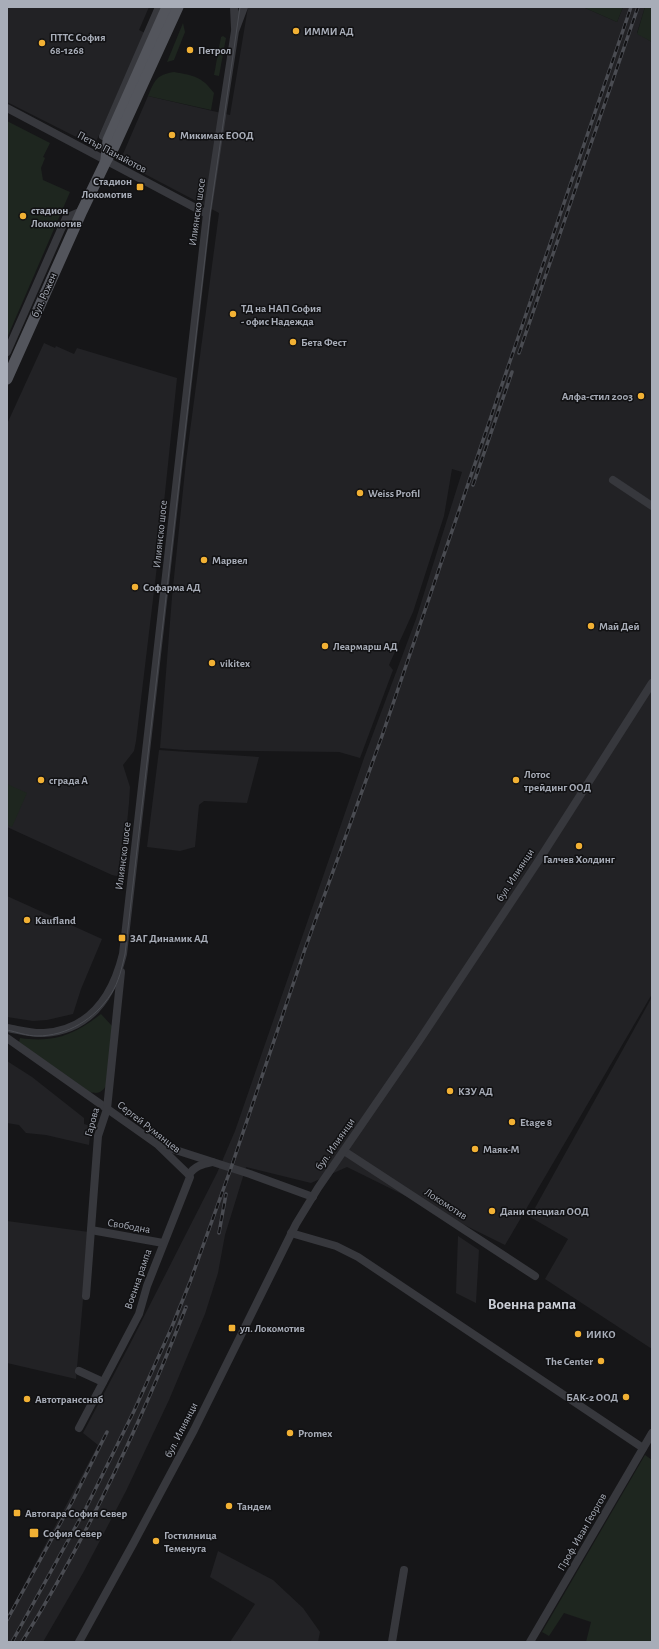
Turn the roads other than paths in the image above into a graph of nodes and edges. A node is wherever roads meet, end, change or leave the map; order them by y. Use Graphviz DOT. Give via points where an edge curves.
graph roads {
  1 [pos="159,7"];
  2 [pos="167,7"];
  3 [pos="178,7"];
  4 [pos="234,7"];
  5 [pos="244,7"];
  6 [pos="235,31"];
  7 [pos="7,108"];
  8 [pos="103,136"];
  9 [pos="106,161"];
  10 [pos="82,211"];
  11 [pos="207,214"];
  12 [pos="7,352"];
  13 [pos="7,379"];
  14 [pos="613,480"];
  15 [pos="652,506"];
  16 [pos="652,683"];
  17 [pos="123,954"];
  18 [pos="7,1028"];
  19 [pos="7,1038"];
  20 [pos="107,1109"];
  21 [pos="157,1144"];
  22 [pos="344,1151"];
  23 [pos="214,1162"];
  24 [pos="189,1178"];
  25 [pos="313,1197"];
  26 [pos="91,1230"];
  27 [pos="291,1233"];
  28 [pos="163,1243"];
  29 [pos="535,1276"];
  30 [pos="86,1296"];
  31 [pos="79,1371"];
  32 [pos="103,1382"];
  33 [pos="79,1428"];
  34 [pos="652,1433"];
  35 [pos="643,1448"];
  36 [pos="404,1570"];
  37 [pos="79,1642"];
  38 [pos="392,1642"];
  39 [pos="530,1642"];
  1 -- 8 [label="street"];
  2 -- 9 [label="main road, бул. Рожен" via="108,140"];
  3 -- 9 [label="main road, бул. Рожен"];
  4 -- 6 [label="street, Илиянско шосе"];
  5 -- 6 [label="street, Илиянско шосе"];
  6 -- 11 [label="street, Илиянско шосе"];
  7 -- 9 [label="street, Петър Панайотов"];
  9 -- 10 [label="main road, бул. Рожен"];
  9 -- 11 [label="street, Петър Панайотов"];
  10 -- 12 [label="street, бул. Рожен" via="66,218"];
  10 -- 13 [label="main road, бул. Рожен"];
  11 -- 17 [label="street, Илиянско шосе"];
  14 -- 15 [label="street"];
  16 -- 22 [label="street, бул. Илиянци" via="537,863"];
  17 -- 18 [label="street, Илиянско шосе" via="109,992 98,1008 84,1019 68,1028 51,1032 35,1033"];
  17 -- 20 [label="street, Гарова"];
  19 -- 20 [label="street, Сергей Румянцев"];
  20 -- 21 [label="street, Сергей Румянцев"];
  20 -- 26 [label="street, Гарова" via="98,1136"];
  21 -- 23 [label="street"];
  21 -- 24 [label="street, Сергей Румянцев"];
  22 -- 25 [label="street, бул. Илиянци"];
  22 -- 29 [label="street, Локомотив"];
  23 -- 24 [label="street" via="192,1170"];
  23 -- 25 [label="street"];
  24 -- 28 [label="street, Военна рампа"];
  25 -- 27 [label="street, бул. Илиянци"];
  26 -- 28 [label="street, Свободна"];
  26 -- 30 [label="street, Гарова"];
  27 -- 35 [label="street" via="336,1246 358,1257"];
  27 -- 37 [label="street, бул. Илиянци" via="194,1430"];
  28 -- 32 [label="street, Военна рампа" via="138,1314"];
  31 -- 32 [label="street"];
  32 -- 33 [label="street, Военна рампа"];
  34 -- 35 [label="street, Проф. Иван Георгов"];
  35 -- 39 [label="street, Проф. Иван Георгов"];
  36 -- 38 [label="street"];
}
